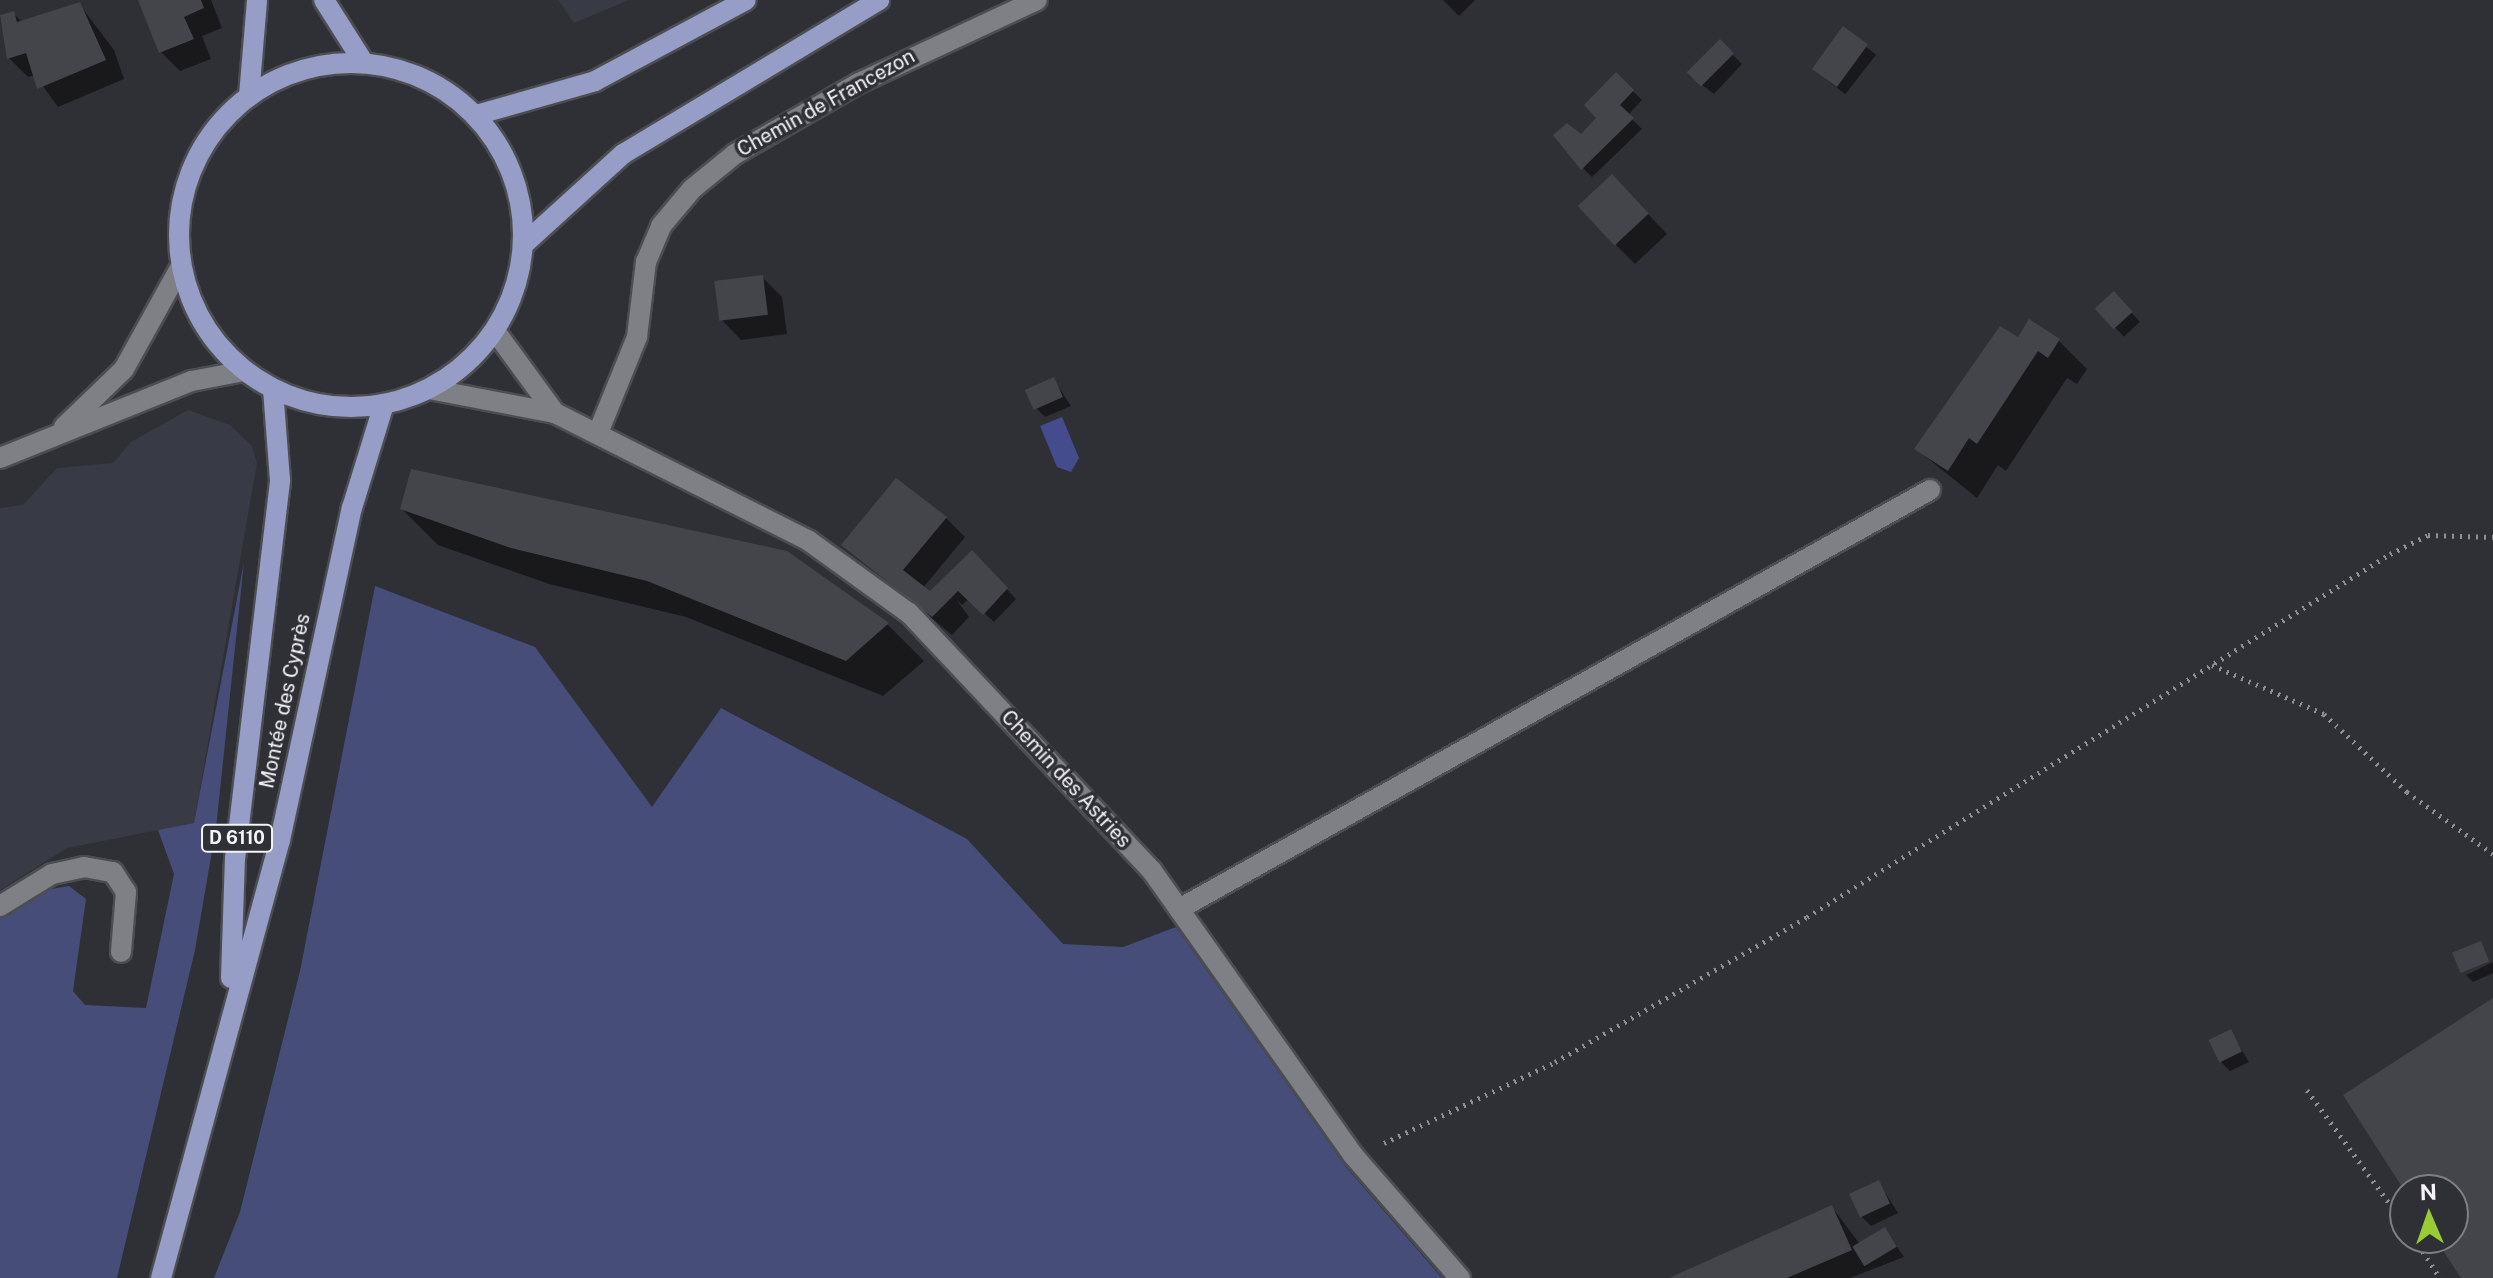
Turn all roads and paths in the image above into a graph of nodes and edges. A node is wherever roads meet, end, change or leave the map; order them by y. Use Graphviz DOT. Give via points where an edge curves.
graph roads {
  1 [pos="257,0"];
  2 [pos="324,0"];
  3 [pos="746,0"];
  4 [pos="879,0"];
  5 [pos="1037,0"];
  6 [pos="364,63"];
  7 [pos="249,96"];
  8 [pos="476,115"];
  9 [pos="524,244"];
  10 [pos="181,266"];
  11 [pos="495,331"];
  12 [pos="244,371"];
  13 [pos="273,389"];
  14 [pos="429,389"];
  15 [pos="384,404"];
  16 [pos="555,413"];
  17 [pos="58,433"];
  18 [pos="598,433"];
  19 [pos="0,458"];
  20 [pos="1930,490"];
  21 [pos="2493,537"];
  22 [pos="2211,665"];
  23 [pos="2493,854"];
  24 [pos="0,906"];
  25 [pos="1179,909"];
  26 [pos="121,952"];
  27 [pos="230,1007"];
  28 [pos="2307,1090"];
  29 [pos="1353,1155"];
  30 [pos="2389,1203"];
  31 [pos="2424,1254"];
  32 [pos="161,1278"];
  33 [pos="1460,1278"];
  34 [pos="2440,1278"];
  1 -- 7 [label="main road"];
  2 -- 6 [label="main road"];
  3 -- 8 [label="main road" via="595,81"];
  4 -- 9 [label="main road" via="623,154"];
  5 -- 18 [label="street, Chemin de Francezon" via="859,83 735,154 692,189 661,226 646,262 637,337"];
  6 -- 7 [label="main road" via="284,76"];
  6 -- 8 [label="main road" via="443,89"];
  7 -- 10 [label="main road" via="214,130 190,171 179,219"];
  8 -- 9 [label="main road" via="503,153 520,197"];
  9 -- 11 [label="main road" via="515,289"];
  10 -- 12 [label="main road" via="193,306"];
  10 -- 17 [label="street" via="124,369"];
  11 -- 14 [label="main road" via="466,364"];
  11 -- 16 [label="street, Chemin des Astries"];
  12 -- 13 [label="main road"];
  12 -- 17 [label="street" via="192,381"];
  13 -- 15 [label="main road" via="327,406"];
  13 -- 27 [label="main road, Montée des Cyprès / D 6110" via="280,480 235,859"];
  14 -- 15 [label="main road"];
  14 -- 16 [label="street, Chemin des Astries"];
  15 -- 27 [label="main road, Montée des Cyprès / D 6110" via="352,508 280,840"];
  16 -- 18 [label="street, Chemin des Astries"];
  17 -- 19 [label="street"];
  18 -- 25 [label="street, Chemin des Astries" via="809,541 909,613"];
  20 -- 25 [label="street"];
  21 -- 22 [label="path" via="2428,535"];
  22 -- 23 [label="path" via="2324,714 2407,792"];
  22 -- 29 [label="path" via="1965,823 1555,1062"];
  24 -- 26 [label="street" via="52,874 84,867 113,872 126,892"];
  25 -- 29 [label="street, Chemin des Astries"];
  27 -- 32 [label="main road, Montée des Cyprès / D 6110"];
  28 -- 30 [label="path"];
  29 -- 33 [label="street, Chemin des Astries"];
  31 -- 34 [label="path"];
}
